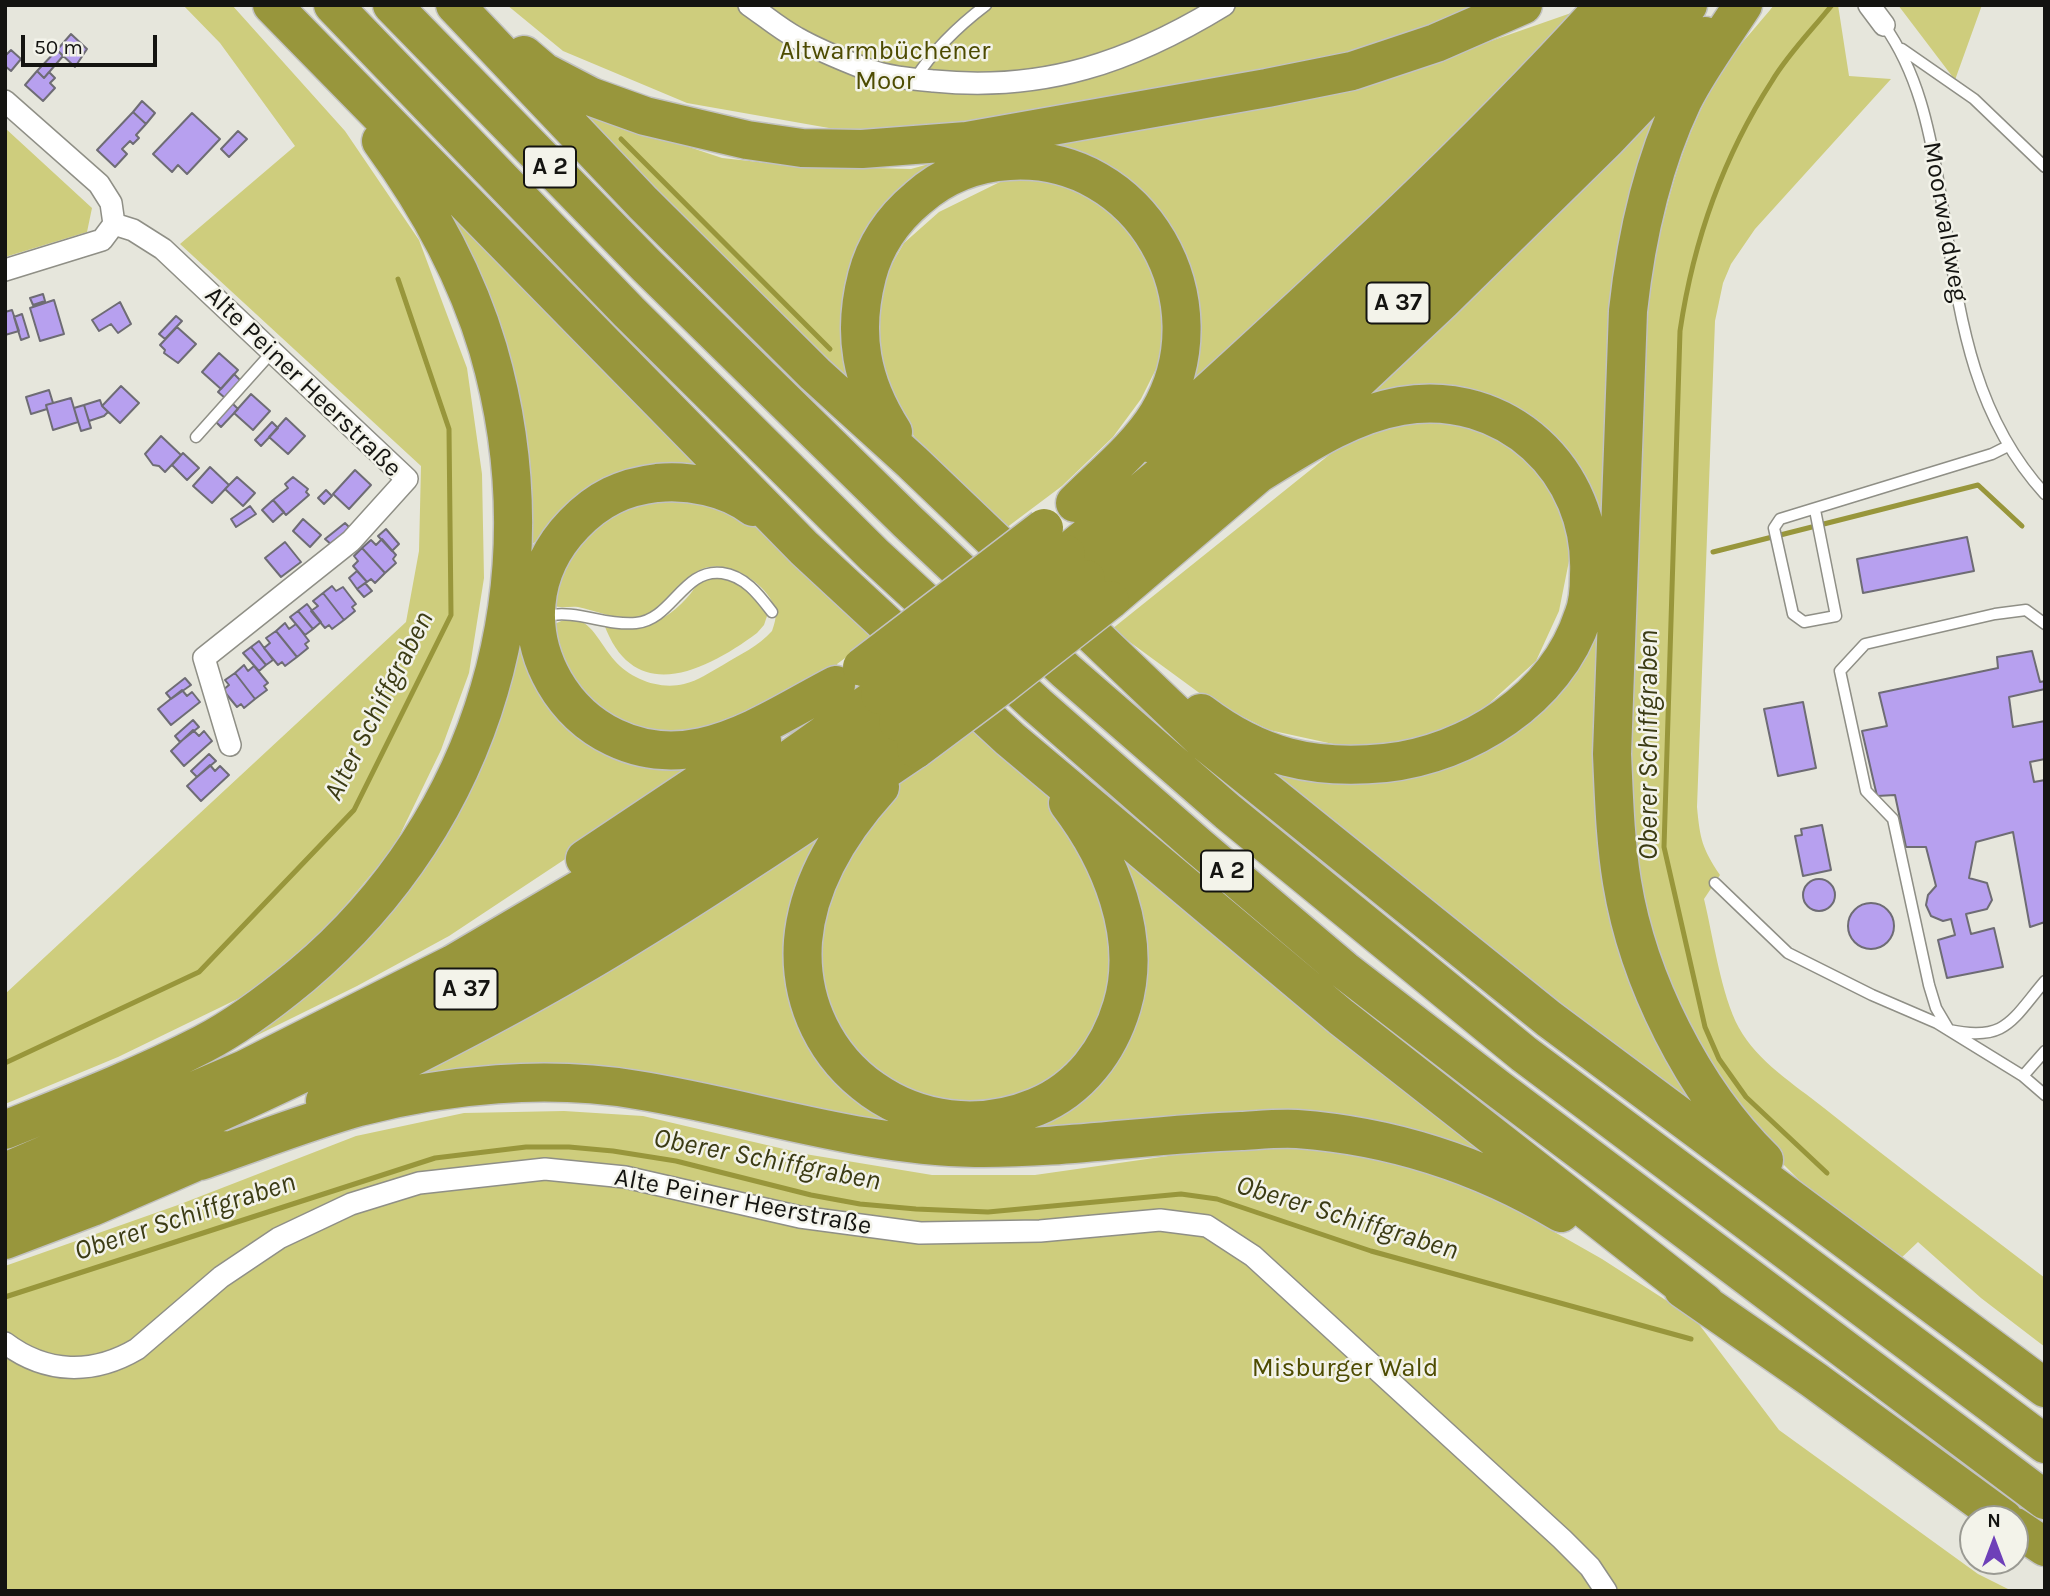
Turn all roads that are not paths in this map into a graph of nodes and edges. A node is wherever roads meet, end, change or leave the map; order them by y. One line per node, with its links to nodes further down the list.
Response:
1 (272, 5): 18 (highway)
2 (333, 5): 59 (highway, A 2)
3 (392, 5): 23 (highway, A 2)
4 (455, 5): 28 (highway)
5 (470, 5): 9 (highway)
6 (749, 5): 19 (street)
7 (986, 5): 19 (lane)
8 (1224, 5): 19 (street)
9 (1523, 5)
10 (1605, 5): 31 (highway)
11 (1648, 5): 35 (highway, A 37)
12 (1688, 5): 35 (highway, A 37)
13 (1735, 5): 29 (highway)
14 (1743, 5): 54 (highway)
15 (1869, 5): 16 (street, Moorwaldweg)
16 (1884, 25): 17 (lane, Moorwaldweg)
17 (1900, 47): 21 (lane); 27 (lane, Moorwaldweg)
18 (316, 51): 34 (highway); 49 (highway)
19 (915, 79)
20 (5, 101): 22 (street)
21 (2045, 167)
22 (114, 224): 24 (street); 25 (street, Alte Peiner Heerstraße)
23 (647, 266): 33 (highway); 58 (highway, A 2)
24 (5, 270)
25 (273, 351): 26 (lane); 42 (street, Alte Peiner Heerstraße)
26 (196, 437)
27 (2008, 446): 30 (lane, Moorwaldweg); 32 (lane)
28 (912, 462): 31 (highway); 33 (highway)
29 (1258, 474): 35 (highway); 39 (highway)
30 (2045, 494)
31 (1075, 502): 35 (highway)
32 (1815, 510): 32 (lane)
33 (1000, 546): 39 (highway)
34 (804, 548): 37 (highway); 41 (highway)
35 (1077, 565): 40 (highway, bridge); 40 (highway, A 37, bridge)
36 (772, 612): 37 (lane)
37 (535, 618): 40 (highway)
38 (2045, 624): 45 (lane)
39 (1097, 638): 54 (highway)
40 (879, 704): 41 (highway); 50 (highway); 51 (highway, A 37); 52 (highway, A 37)
41 (1010, 740): 55 (highway)
42 (230, 745)
43 (1715, 883): 45 (lane)
44 (2045, 981): 45 (lane)
45 (1950, 1030): 47 (lane)
46 (2045, 1051): 47 (lane)
47 (2023, 1076): 48 (lane)
48 (2045, 1095)
49 (5, 1130)
50 (200, 1161): 53 (highway); 55 (highway)
51 (5, 1172)
52 (5, 1205)
53 (5, 1240)
54 (1862, 1254): 57 (highway)
55 (1705, 1303): 60 (highway)
56 (5, 1343): 63 (street, Alte Peiner Heerstraße)
57 (2045, 1388)
58 (2045, 1444)
59 (2045, 1500)
60 (1985, 1505)
61 (2029, 1536): 62 (highway)
62 (2045, 1547)
63 (1606, 1591)

